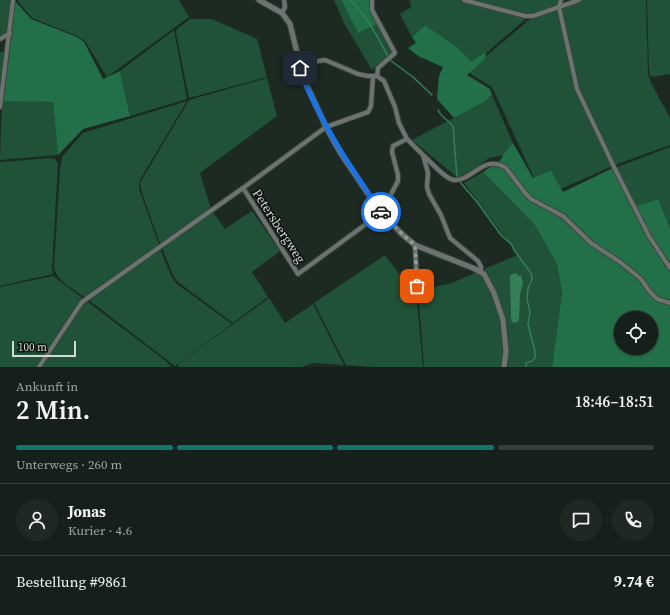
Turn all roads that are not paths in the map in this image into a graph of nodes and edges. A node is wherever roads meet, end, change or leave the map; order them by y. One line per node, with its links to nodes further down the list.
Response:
1 (13, 0): 10 (street)
2 (259, 0): 9 (street)
3 (284, 0): 9 (street)
4 (372, 0): 13 (street)
5 (464, 0): 8 (street)
6 (560, 0): 8 (street)
7 (578, 0): 8 (street)
8 (559, 7): 21 (street)
9 (282, 13): 12 (street)
10 (10, 32): 11 (street); 14 (street)
11 (0, 39)
12 (300, 66): 13 (street); 15 (street)
13 (375, 76): 15 (street, Petersbergweg); 16 (street)
14 (0, 107)
15 (326, 127): 18 (street, Petersbergweg); 19 (street)
16 (407, 139): 17 (street); 19 (street)
17 (423, 155): 22 (street); 24 (street)
18 (243, 188): 19 (street, Petersbergweg); 25 (street)
19 (382, 213): 20 (street)
20 (415, 245): 22 (street); 23 (street)
21 (670, 268)
22 (481, 272): 26 (street)
23 (417, 286)
24 (670, 303)
25 (39, 367)
26 (504, 367)

